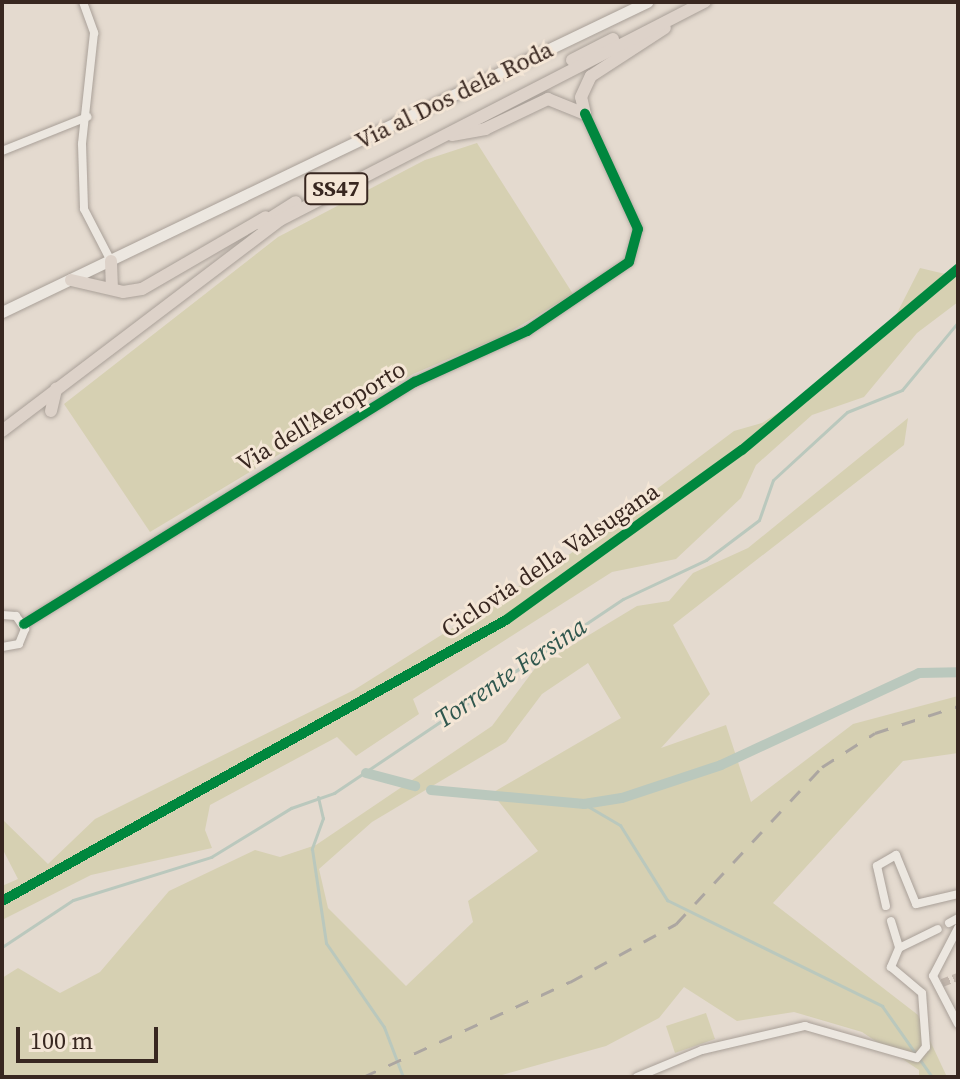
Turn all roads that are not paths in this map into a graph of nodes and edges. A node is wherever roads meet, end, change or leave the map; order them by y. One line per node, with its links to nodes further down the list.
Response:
1 (83, 2): 7 (street)
2 (647, 2): 11 (main road, Via al Dos dela Roda)
3 (687, 2): 10 (highway, SS47)
4 (705, 2): 5 (highway, SS47)
5 (679, 15): 6 (highway); 8 (highway, SS47)
6 (585, 114): 8 (highway); 20 (street, Via dell'Aeroporto)
7 (87, 117): 9 (street); 11 (street)
8 (437, 137): 15 (highway, SS47)
9 (2, 151)
10 (276, 212): 13 (highway); 17 (highway, SS47)
11 (111, 261): 12 (main road, Via al Dos dela Roda); 13 (highway)
12 (71, 280): 13 (highway); 14 (main road, Via al Dos dela Roda)
13 (112, 286)
14 (2, 312)
15 (56, 389): 16 (highway); 18 (highway, SS47)
16 (51, 411)
17 (2, 421)
18 (2, 431)
19 (2, 615): 20 (street)
20 (24, 624): 21 (street, Via dell'Aeroporto)
21 (2, 647)
22 (958, 894): 23 (street)
23 (886, 906)
24 (958, 918): 26 (street)
25 (891, 921): 28 (street)
26 (953, 926): 29 (street)
27 (938, 929): 28 (street)
28 (899, 948): 30 (street)
29 (940, 985): 30 (street); 31 (street)
30 (922, 993): 32 (street)
31 (958, 1024)
32 (637, 1077)

